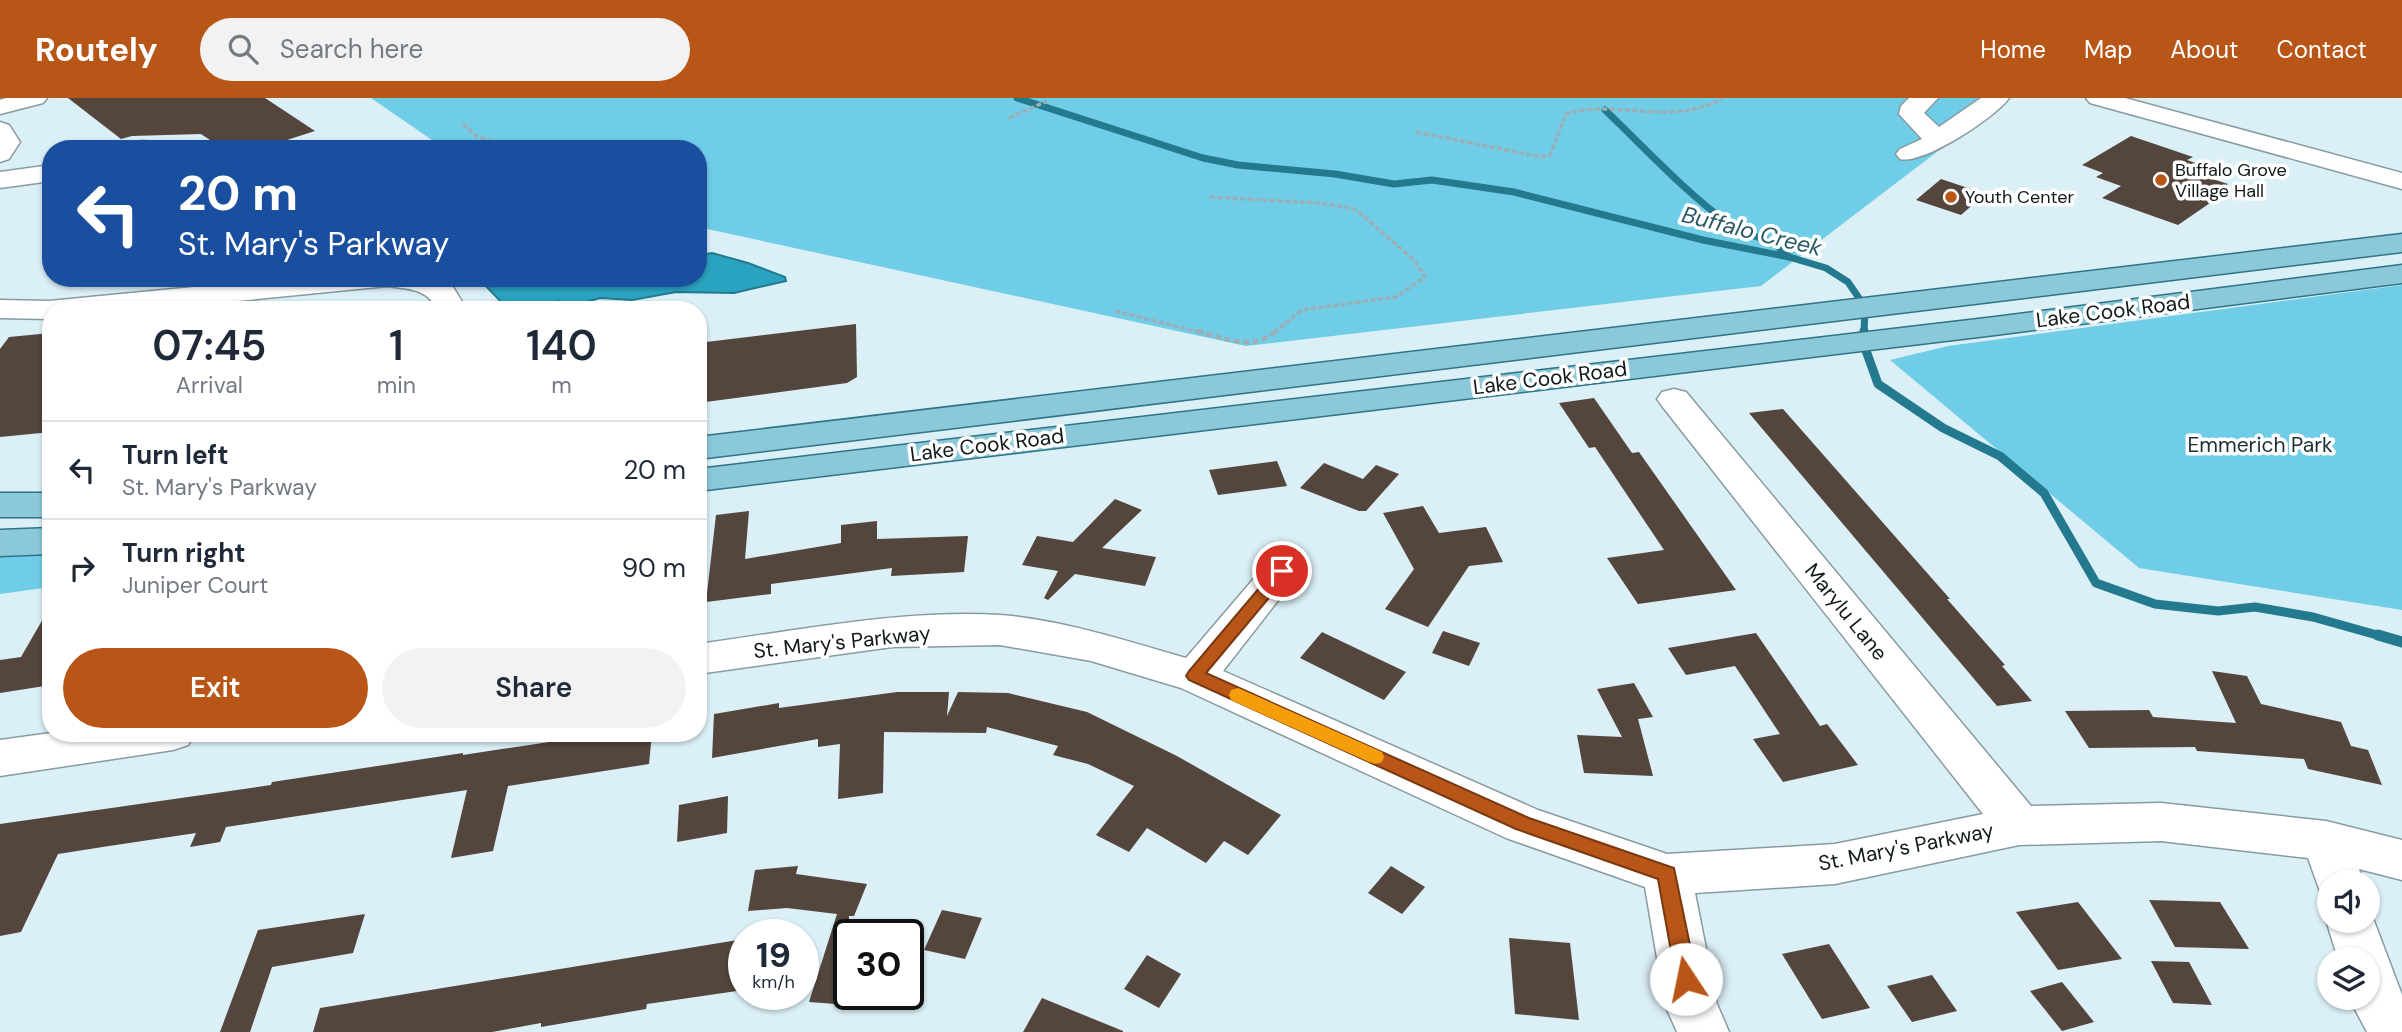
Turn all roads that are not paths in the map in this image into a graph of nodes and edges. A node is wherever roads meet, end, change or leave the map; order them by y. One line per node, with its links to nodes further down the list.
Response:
1 (35, 98): 5 (street)
2 (1927, 98): 7 (street)
3 (1997, 98): 7 (street)
4 (2098, 98): 14 (street)
5 (0, 107)
6 (0, 130): 8 (street)
7 (1937, 140): 9 (street)
8 (0, 154)
9 (1909, 154)
10 (0, 164): 11 (street)
11 (42, 166)
12 (42, 174): 13 (street)
13 (0, 180)
14 (2402, 181)
15 (2402, 243): 24 (main road, Lake Cook Road)
16 (2402, 274): 25 (main road, Lake Cook Road)
17 (282, 287): 19 (street)
18 (434, 287): 20 (street)
19 (223, 301)
20 (449, 301)
21 (0, 309): 22 (street)
22 (42, 310)
23 (1674, 399): 35 (street, Marylu Lane)
24 (707, 447)
25 (707, 479)
26 (0, 505): 27 (main road)
27 (42, 505)
28 (42, 541): 29 (main road)
29 (0, 543)
30 (1282, 571): 32 (street)
31 (707, 658): 32 (street, St. Mary's Parkway)
32 (1195, 676): 38 (street, St. Mary's Parkway)
33 (111, 742): 34 (street)
34 (0, 758)
35 (2019, 826): 37 (street, St. Mary's Parkway); 38 (street, St. Mary's Parkway)
36 (2402, 860): 37 (street, St. Mary's Parkway)
37 (2332, 861)
38 (1667, 874): 40 (street)
39 (2380, 1006): 41 (street)
40 (1703, 1032)
41 (2396, 1032)

